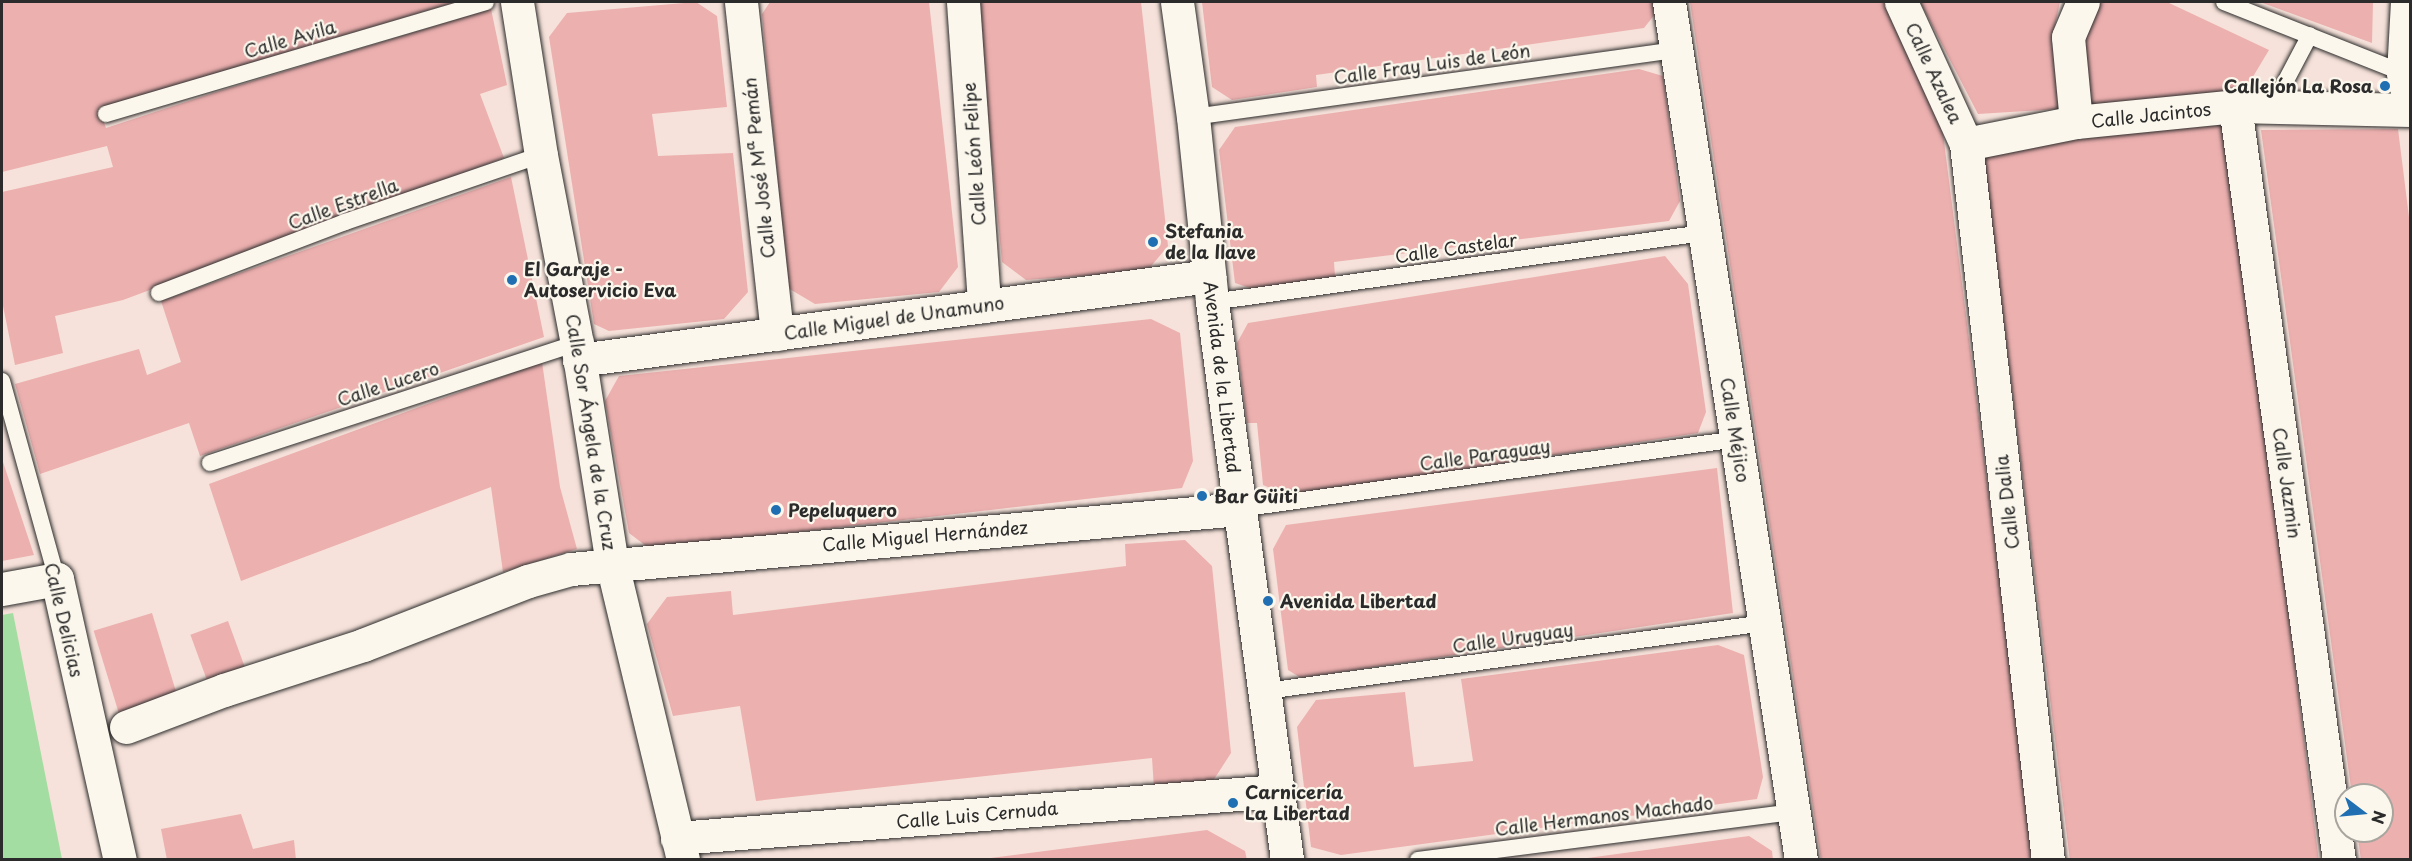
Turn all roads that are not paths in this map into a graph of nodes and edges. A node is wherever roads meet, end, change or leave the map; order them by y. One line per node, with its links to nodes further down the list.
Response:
1 (486, 2): 17 (lane, Calle Avila)
2 (517, 2): 21 (street, Calle Sor Ángela de la Cruz)
3 (741, 2): 26 (street, Calle José Mª Pemán)
4 (963, 2): 25 (street, Calle León Felipe)
5 (1177, 2): 18 (street, Avenida de la Libertad)
6 (1669, 2): 12 (street, Calle Méjico)
7 (1901, 2): 20 (street, Calle Azalea)
8 (2083, 2): 19 (street)
9 (2224, 2): 11 (lane)
10 (2407, 2): 13 (street)
11 (2310, 35): 13 (lane); 15 (lane)
12 (1677, 50): 18 (lane, Calle Fray Luis de León); 22 (street, Calle Méjico)
13 (2403, 73): 16 (street)
14 (2235, 106): 15 (street, Calle Jacintos); 19 (street, Calle Jacintos); 46 (street, Calle Jazmin)
15 (2272, 107): 16 (street, Calle Jacintos)
16 (2410, 108)
17 (106, 114)
18 (1193, 117): 23 (street, Avenida de la Libertad)
19 (2076, 122): 20 (street, Calle Jacintos)
20 (1966, 144): 45 (street, Calle Dalia)
21 (541, 155): 24 (lane, Calle Estrella); 27 (street, Calle Sor Ángela de la Cruz)
22 (1705, 233): 23 (lane, Calle Castelar); 29 (street, Calle Méjico)
23 (1210, 289): 25 (street, Calle Miguel de Unamuno); 31 (street, Avenida de la Libertad)
24 (159, 293)
25 (984, 306): 26 (street, Calle Miguel de Unamuno)
26 (777, 334): 27 (street, Calle Miguel de Unamuno)
27 (578, 351): 30 (lane, Calle Lucero); 32 (street, Calle Sor Ángela de la Cruz)
28 (2, 381): 33 (lane, Calle Delicias)
29 (1737, 439): 31 (lane, Calle Paraguay); 35 (street, Calle Méjico)
30 (210, 463)
31 (1239, 509): 32 (street, Calle Miguel Hernández); 36 (street, Avenida de la Libertad)
32 (612, 564): 37 (street, Calle Miguel Hernández); 40 (street, Calle Sor Ángela de la Cruz)
33 (57, 579): 34 (street); 41 (street, Calle Delicias)
34 (2, 589)
35 (1765, 623): 36 (lane, Calle Uruguay); 39 (street, Calle Méjico)
36 (1266, 691): 38 (street, Avenida de la Libertad)
37 (126, 727)
38 (1277, 791): 40 (street, Calle Luis Cernuda); 42 (street, Avenida de la Libertad)
39 (1794, 812): 43 (lane, Calle Hermanos Machado); 44 (street, Calle Méjico)
40 (680, 849)
41 (120, 860)
42 (1287, 860)
43 (1419, 860)
44 (1801, 860)
45 (2048, 860)
46 (2339, 860)

